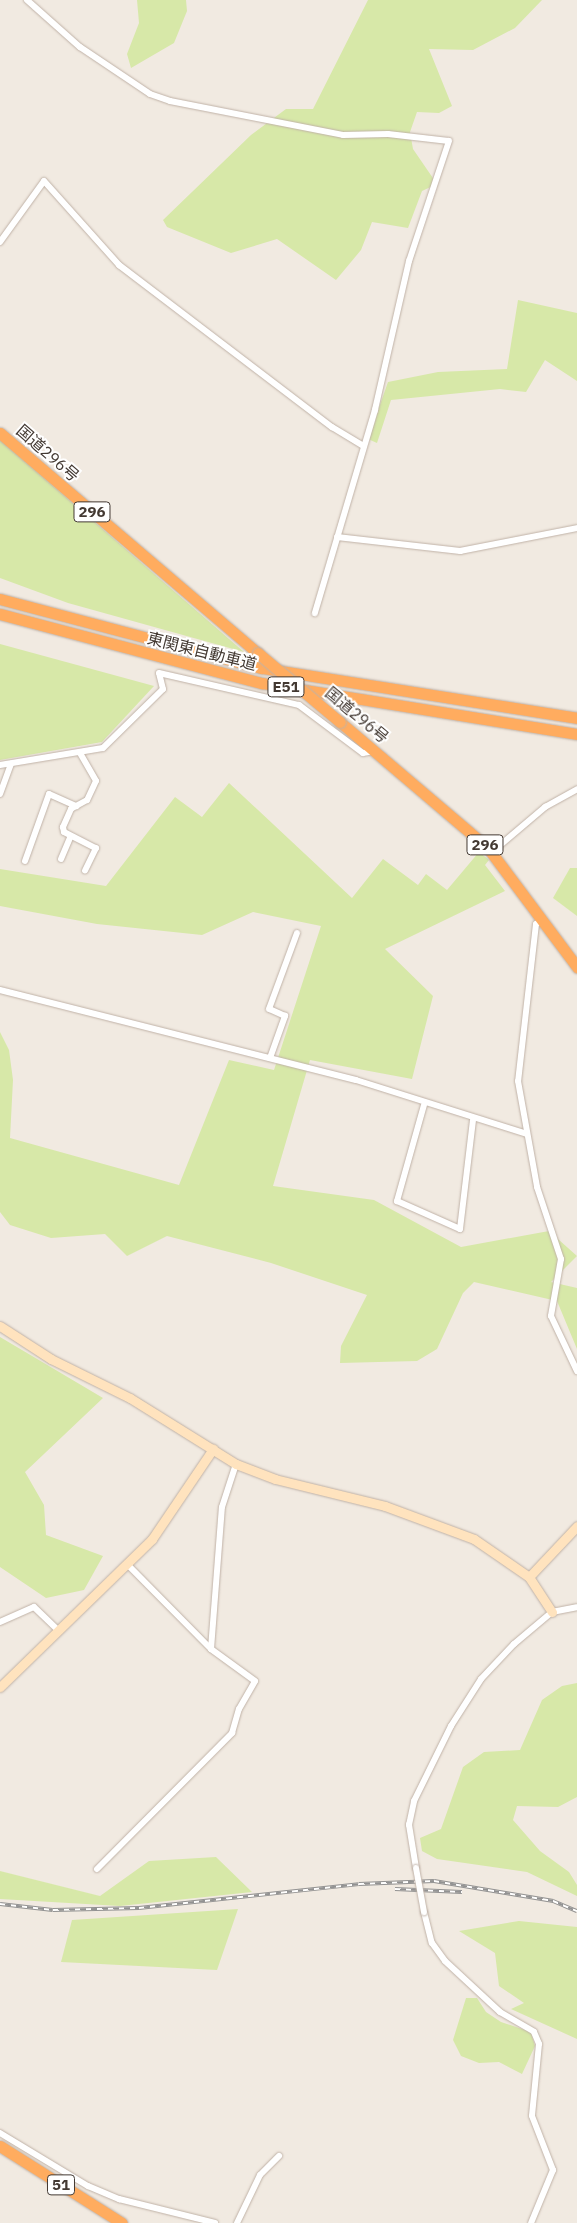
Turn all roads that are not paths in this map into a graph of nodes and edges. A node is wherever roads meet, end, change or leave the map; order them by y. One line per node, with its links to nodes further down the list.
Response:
1 (27, 0): 4 (street)
2 (0, 242): 4 (street)
3 (0, 433): 12 (highway, 国道296号 / 296, bridge)
4 (364, 446): 6 (street)
5 (577, 528): 6 (street)
6 (337, 537): 9 (street)
7 (0, 600): 10 (highway, 東関東自動車道 / E51)
8 (0, 614): 11 (highway, 東関東自動車道 / E51)
9 (315, 614)
10 (577, 718)
11 (577, 734)
12 (374, 751): 13 (street); 20 (highway, 国道296号 / 296)
13 (80, 753): 14 (street); 18 (street)
14 (10, 764): 15 (street); 17 (street)
15 (0, 765)
16 (577, 789): 20 (street)
17 (0, 794)
18 (76, 806): 19 (street); 22 (street)
19 (72, 836): 21 (street); 23 (street)
20 (492, 852): 24 (highway, 国道296号 / 296)
21 (61, 859)
22 (25, 861)
23 (85, 871)
24 (542, 920): 26 (highway, 国道296号 / 296); 31 (street)
25 (297, 933): 28 (street)
26 (577, 967)
27 (0, 990): 28 (street)
28 (270, 1058): 29 (street)
29 (424, 1105): 30 (street); 30 (street)
30 (473, 1120): 31 (street)
31 (527, 1134): 33 (street)
32 (0, 1326): 34 (street)
33 (577, 1371)
34 (213, 1450): 35 (street); 37 (street)
35 (236, 1464): 38 (street); 43 (street)
36 (577, 1526): 38 (street)
37 (127, 1564): 42 (street); 43 (street)
38 (530, 1576): 40 (street)
39 (577, 1607): 40 (street)
40 (552, 1612): 52 (street, bridge)
41 (0, 1622): 42 (street)
42 (58, 1630): 44 (street)
43 (211, 1649): 45 (street)
44 (0, 1687)
45 (97, 1869)
46 (0, 2133): 50 (street)
47 (0, 2146): 49 (highway, 51)
48 (279, 2156): 51 (street)
49 (122, 2223)
50 (215, 2223)
51 (237, 2223)
52 (531, 2223)

